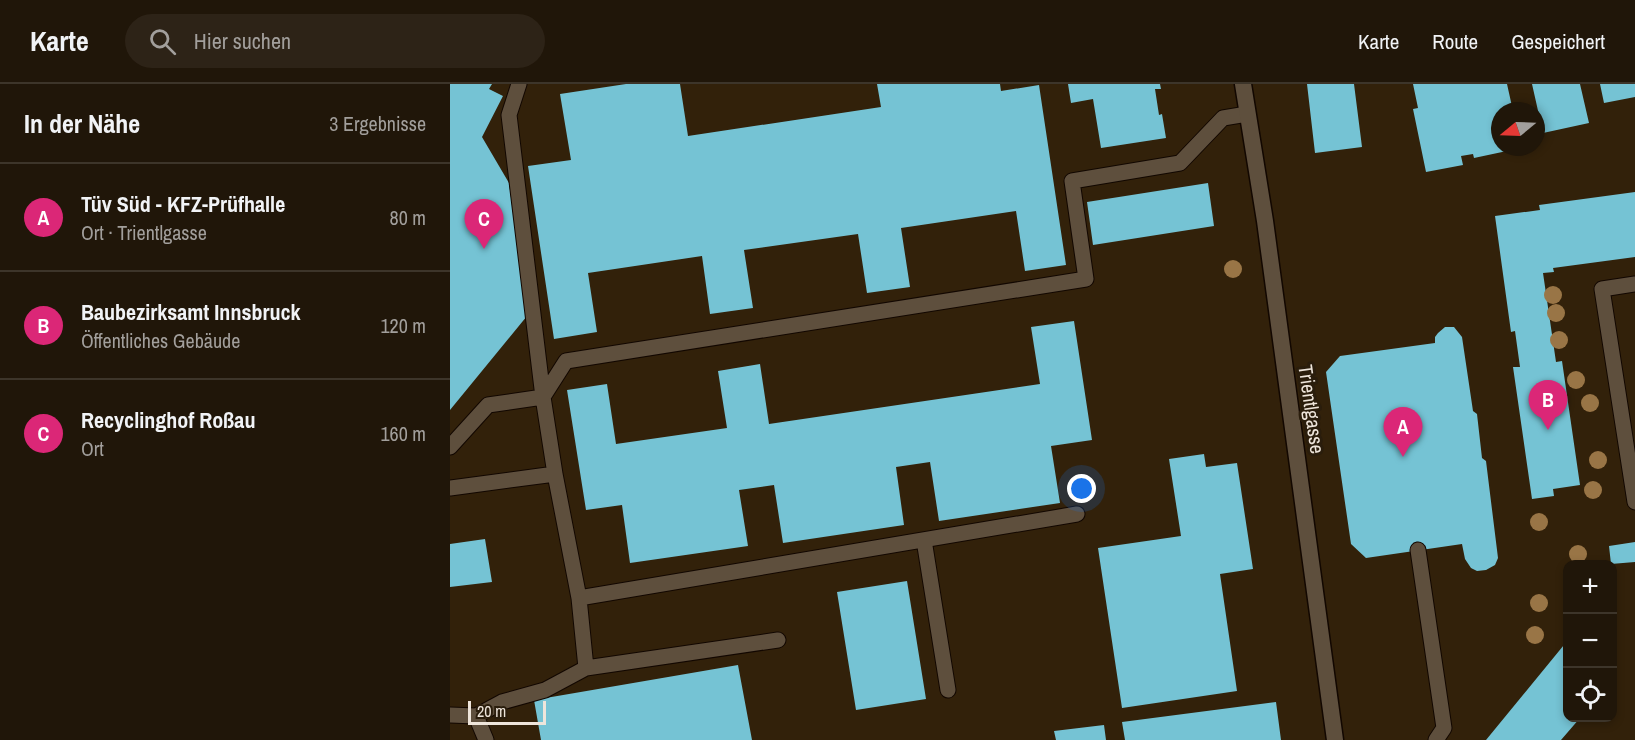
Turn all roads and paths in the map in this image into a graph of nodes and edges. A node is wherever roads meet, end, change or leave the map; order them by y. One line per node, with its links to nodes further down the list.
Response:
1 (519, 84): 5 (lane)
2 (1243, 84): 3 (street, Trientlgasse)
3 (1247, 114): 5 (lane); 20 (street, Trientlgasse)
4 (1635, 284): 9 (lane)
5 (543, 397): 6 (lane); 7 (lane)
6 (450, 447)
7 (555, 474): 8 (lane); 13 (lane)
8 (450, 488)
9 (1635, 502)
10 (1077, 514): 11 (lane)
11 (924, 540): 13 (lane); 16 (lane)
12 (1418, 550): 21 (lane)
13 (579, 598): 15 (lane)
14 (778, 640): 15 (lane)
15 (586, 668): 18 (lane)
16 (948, 690)
17 (450, 716): 18 (lane)
18 (476, 716): 19 (lane)
19 (486, 740)
20 (1335, 740)
21 (1436, 740)

